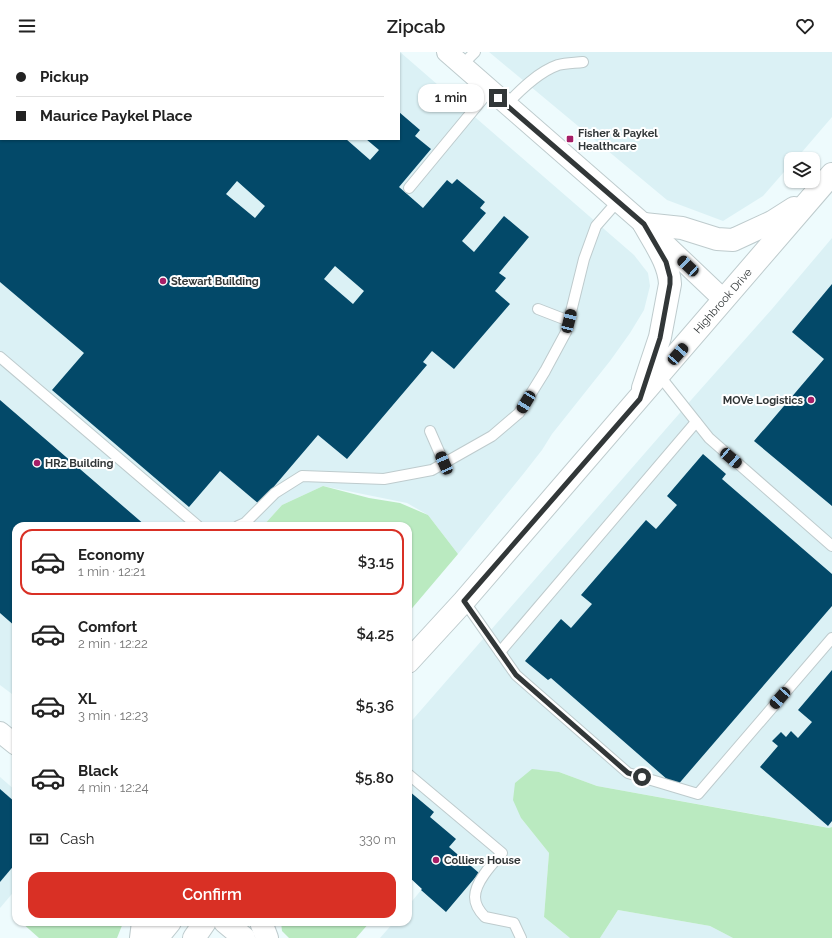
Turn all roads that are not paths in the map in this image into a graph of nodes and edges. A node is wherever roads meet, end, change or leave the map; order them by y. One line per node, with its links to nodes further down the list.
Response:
1 (447, 52): 2 (street)
2 (468, 59): 4 (street)
3 (583, 62): 5 (lane)
4 (490, 90): 5 (street); 7 (lane)
5 (506, 105): 9 (street)
6 (832, 174): 8 (main road, Highbrook Drive)
7 (408, 188)
8 (812, 197): 10 (main road); 11 (main road, Highbrook Drive)
9 (617, 202): 10 (street); 13 (lane)
10 (644, 224): 11 (street); 16 (main road)
11 (724, 300): 15 (main road, Highbrook Drive)
12 (538, 309): 13 (lane)
13 (569, 321): 19 (lane)
14 (0, 357): 20 (lane)
15 (659, 375): 16 (main road, Highbrook Drive); 17 (lane)
16 (640, 399): 23 (main road, Highbrook Drive)
17 (696, 422): 22 (lane); 25 (lane)
18 (430, 431): 19 (lane)
19 (444, 463): 21 (lane)
20 (193, 522)
21 (246, 522)
22 (832, 546)
23 (464, 601): 25 (lane); 26 (main road, Highbrook Drive)
24 (832, 638): 25 (lane)
25 (500, 652)
26 (412, 658)
27 (0, 732): 28 (street)
28 (12, 742)
29 (412, 777): 40 (lane)
30 (142, 926): 35 (main road)
31 (167, 926): 36 (main road)
32 (202, 926): 37 (main road)
33 (230, 926): 38 (main road)
34 (262, 926): 39 (main road)
35 (141, 938)
36 (157, 938)
37 (194, 938)
38 (244, 938)
39 (267, 938)
40 (521, 938)

